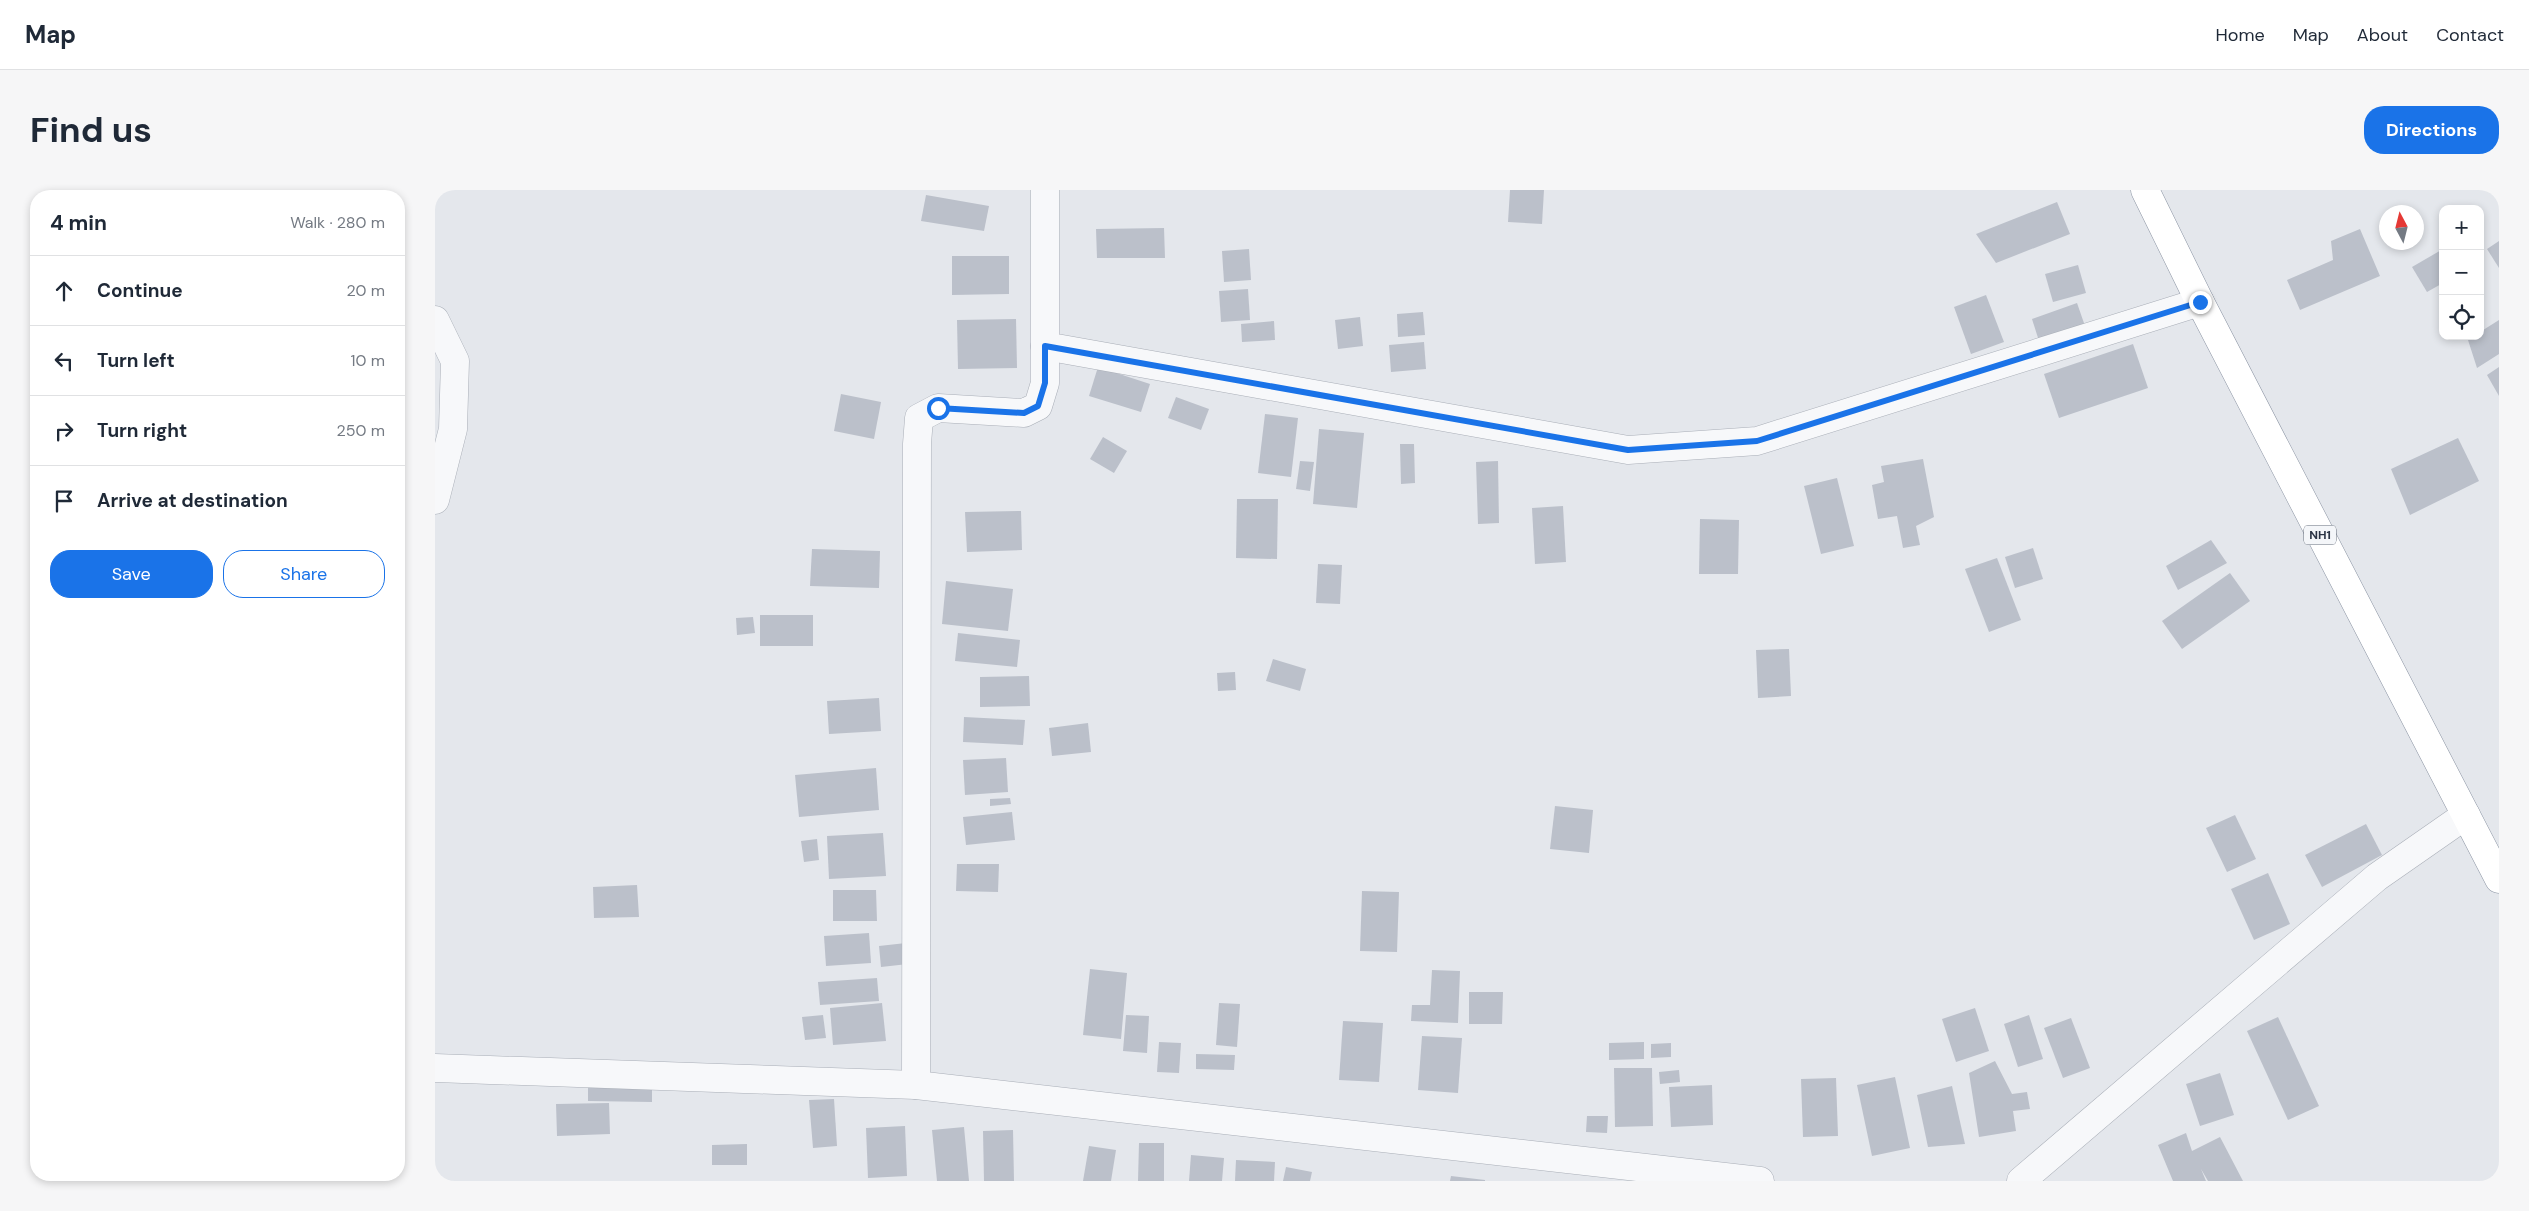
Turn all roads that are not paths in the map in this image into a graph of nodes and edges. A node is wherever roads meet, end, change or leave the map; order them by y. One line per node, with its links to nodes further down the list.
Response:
1 (1045, 190): 5 (street)
2 (2145, 190): 3 (highway, NH1)
3 (2200, 302): 5 (street); 7 (highway, NH1)
4 (435, 320): 6 (street)
5 (1045, 346): 10 (street)
6 (435, 500)
7 (2466, 815): 8 (highway, NH1); 12 (street)
8 (2499, 879)
9 (435, 1068): 10 (street)
10 (916, 1085): 11 (street)
11 (1760, 1181)
12 (2021, 1181)

